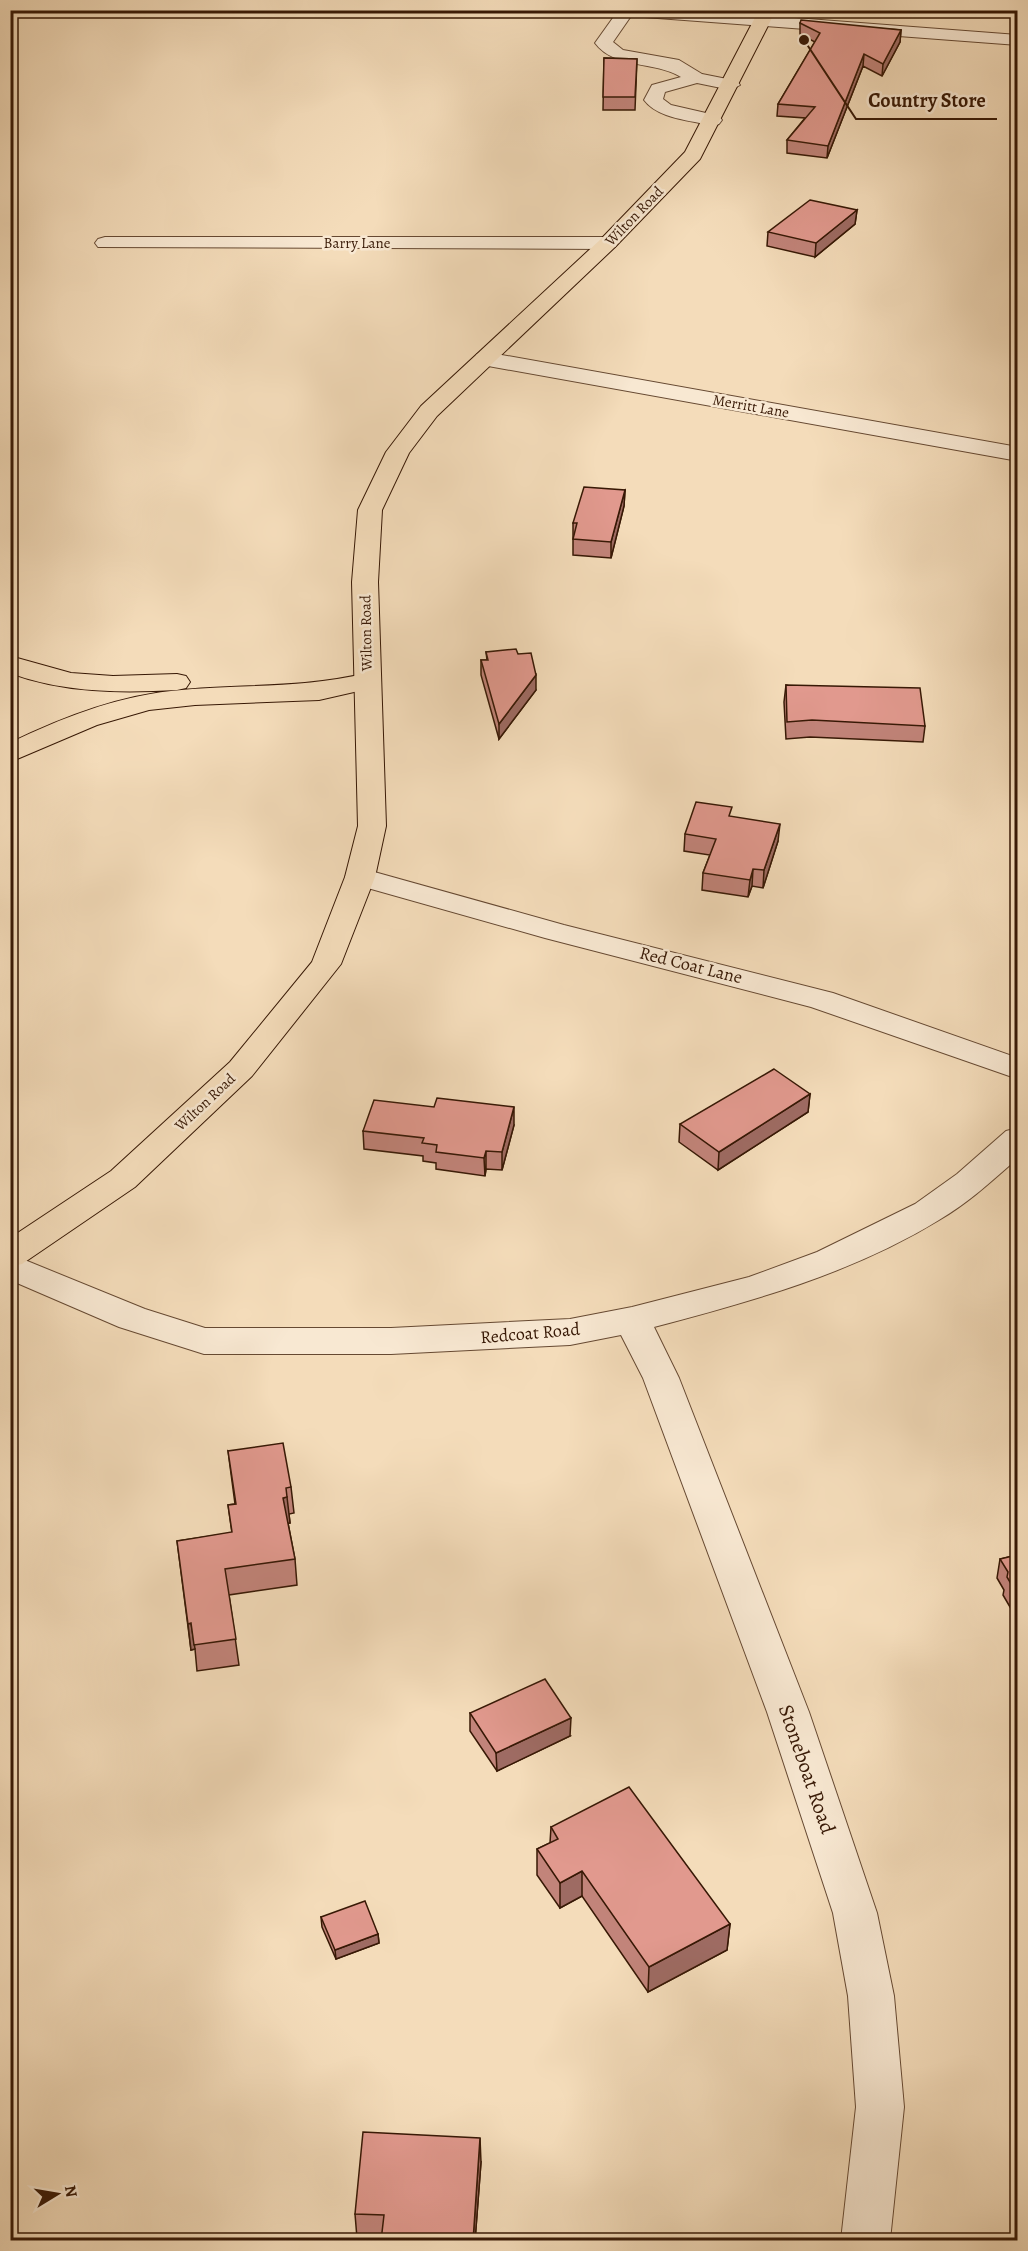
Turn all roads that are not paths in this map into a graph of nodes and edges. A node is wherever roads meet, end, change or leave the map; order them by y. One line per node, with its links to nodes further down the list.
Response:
1 (617, 10): 2 (street)
2 (626, 11): 3 (street); 5 (street)
3 (765, 16): 4 (street); 6 (main road, Wilton Road)
4 (1017, 40)
5 (696, 78): 6 (street); 7 (street)
6 (731, 85): 7 (main road, Wilton Road)
7 (713, 120): 9 (main road, Wilton Road)
8 (105, 243): 9 (street, Barry Lane)
9 (608, 243): 10 (main road, Wilton Road)
10 (485, 359): 11 (street, Merritt Lane); 13 (main road, Wilton Road)
11 (1017, 454)
12 (10, 664): 13 (main road)
13 (367, 681): 14 (main road); 15 (main road, Wilton Road)
14 (10, 754)
15 (360, 877): 16 (street, Red Coat Lane); 18 (main road, Wilton Road)
16 (1017, 1069)
17 (1017, 1139): 20 (street, Redcoat Road)
18 (10, 1255)
19 (10, 1266): 20 (street, Redcoat Road)
20 (632, 1320): 21 (street, Stoneboat Road)
21 (865, 2241)

